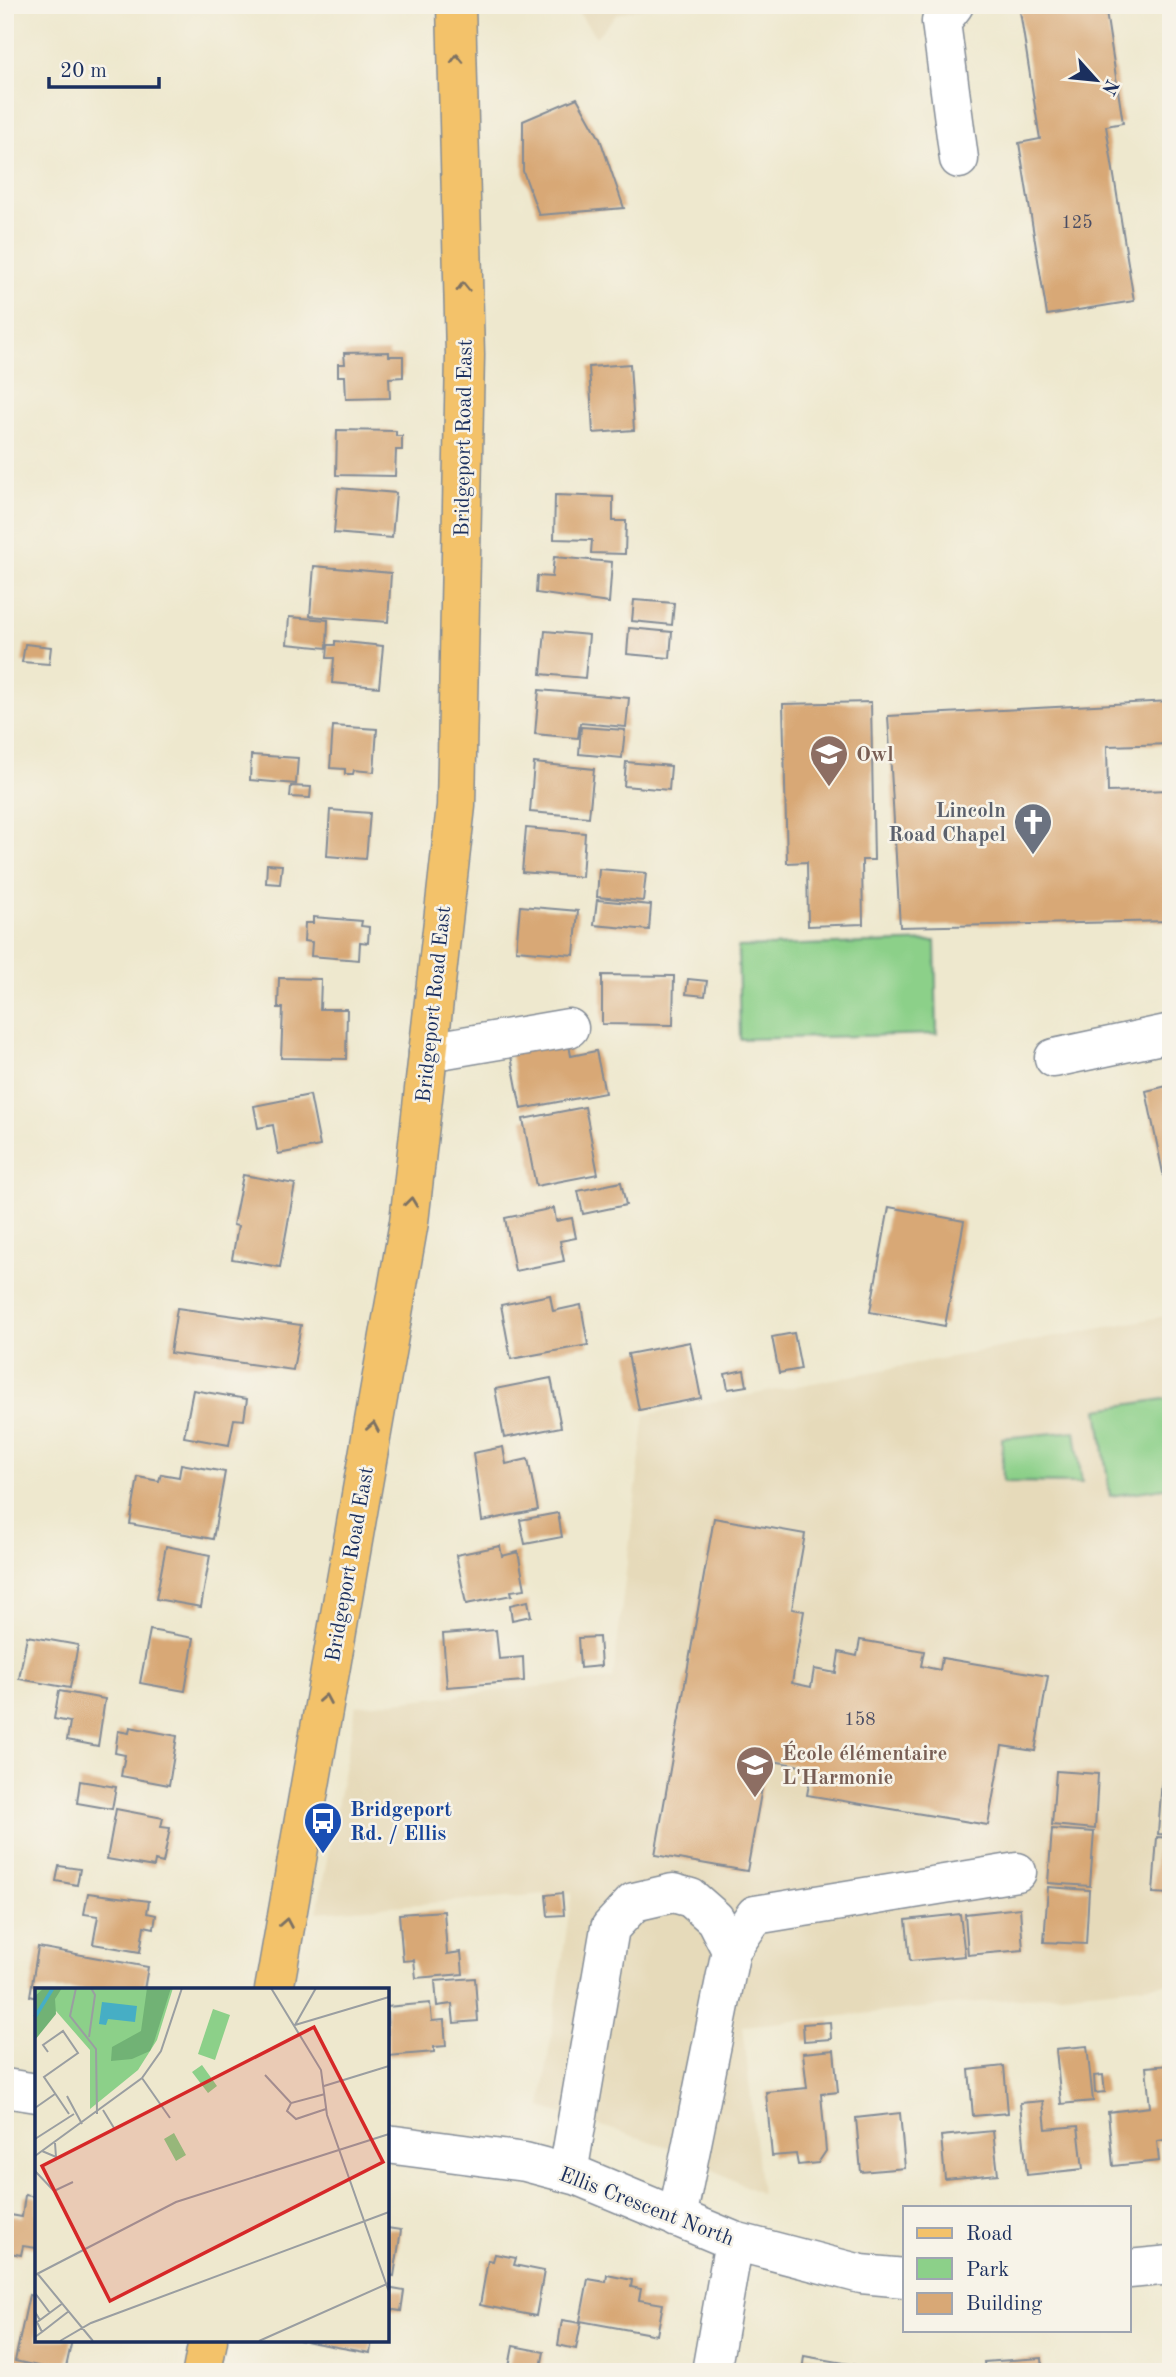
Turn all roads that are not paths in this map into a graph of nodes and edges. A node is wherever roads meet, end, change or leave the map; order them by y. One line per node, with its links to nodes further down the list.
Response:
1 (456, 5): 6 (main road, Bridgeport Road East, one-way to 1)
2 (954, 5): 3 (street)
3 (959, 159)
4 (569, 1028): 6 (street)
5 (1171, 1033): 7 (street)
6 (428, 1052): 10 (main road, Bridgeport Road East, one-way to 6)
7 (1054, 1058)
8 (1017, 1872): 9 (street)
9 (731, 1950): 14 (street); 15 (street)
10 (274, 1988)
11 (5, 2088): 12 (street)
12 (35, 2093)
13 (388, 2144): 14 (street, Ellis Crescent North)
14 (568, 2174): 15 (street, Ellis Crescent North)
15 (677, 2218): 16 (street, Ellis Crescent North)
16 (734, 2241): 19 (street, Ellis Crescent North); 22 (street)
17 (1171, 2265): 18 (street)
18 (1130, 2269)
19 (903, 2278)
20 (208, 2342): 21 (main road)
21 (202, 2372)
22 (711, 2372)

